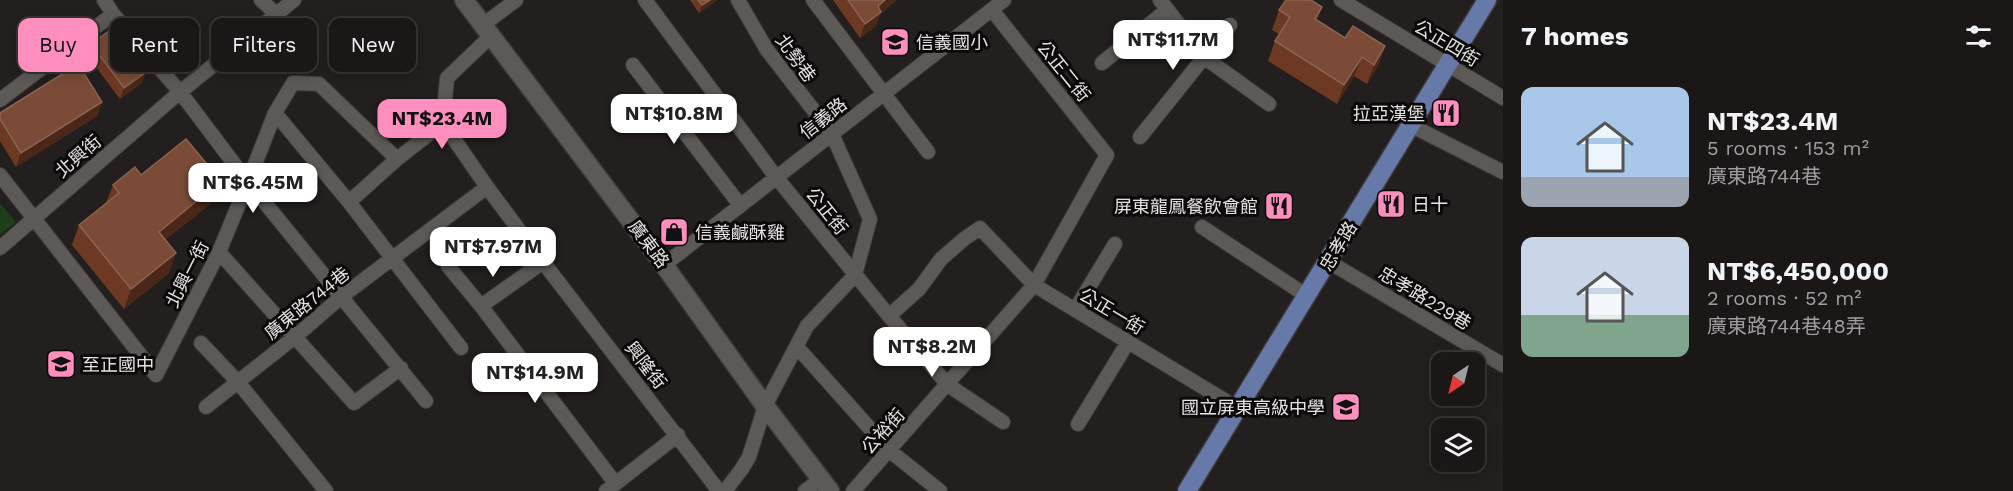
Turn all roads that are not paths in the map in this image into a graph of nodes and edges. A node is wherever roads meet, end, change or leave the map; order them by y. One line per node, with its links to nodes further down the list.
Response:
1 (104, 0): 14 (street)
2 (261, 0): 15 (street)
3 (294, 0): 15 (street, 北興街)
4 (464, 0): 17 (street, 廣東路)
5 (516, 0): 17 (street)
6 (645, 0): 37 (street, 公正街)
7 (738, 0): 30 (street, 北勢巷)
8 (813, 0): 23 (street)
9 (1004, 0): 13 (street, 信義路)
10 (1341, 0): 21 (street, 公正四街)
11 (1487, 0): 21 (main road, 忠孝路)
12 (1163, 5): 18 (street); 19 (street)
13 (992, 10): 23 (street, 信義路); 33 (street, 公正二街)
14 (113, 14): 22 (street); 25 (street)
15 (277, 15): 22 (street, 北興街)
16 (1230, 25): 18 (street)
17 (487, 31): 28 (street); 50 (street, 廣東路)
18 (1204, 57): 26 (street); 31 (street)
19 (1102, 63)
20 (633, 64): 41 (street)
21 (1446, 64): 24 (street, 公正四街); 29 (main road, 忠孝路)
22 (180, 92): 38 (street); 42 (street, 北興街)
23 (884, 93): 30 (street, 信義路); 32 (street)
24 (1503, 98)
25 (0, 100)
26 (1269, 104)
27 (275, 113): 34 (street, 北興一街); 38 (street, 北興一街); 40 (street)
28 (443, 123): 34 (street); 39 (street)
29 (1410, 125): 35 (street); 49 (main road, 忠孝路)
30 (832, 134): 37 (street, 信義路); 52 (street, 北勢巷)
31 (1140, 137)
32 (928, 152)
33 (1107, 155): 53 (street, 公裕街)
34 (397, 159): 40 (street)
35 (1503, 172)
36 (0, 175): 42 (street, 北興一街)
37 (776, 177): 41 (street, 信義路); 52 (street, 公正街)
38 (248, 182): 46 (street, 北興一街); 55 (street)
39 (487, 187): 47 (street, 廣東路744巷); 48 (street)
40 (349, 202): 47 (street)
41 (740, 206): 50 (street, 信義路)
42 (34, 219): 45 (street, 北興街); 46 (street, 北興一街)
43 (1202, 227): 54 (street)
44 (1115, 244): 57 (street)
45 (0, 248)
46 (219, 252): 59 (street)
47 (394, 259): 55 (street, 廣東路744巷); 63 (street)
48 (543, 262): 56 (street); 74 (street, 興隆街)
49 (1329, 262): 54 (main road, 忠孝路); 64 (street, 忠孝路229巷)
50 (664, 264): 69 (street, 廣東路)
51 (448, 266): 56 (street)
52 (855, 275): 58 (street, 公正街); 62 (street)
53 (1034, 285): 57 (street, 公正一街); 58 (street, 公正一街); 67 (street, 公裕街)
54 (1308, 296): 71 (main road, 忠孝路)
55 (341, 297): 59 (street, 廣東路744巷); 65 (street)
56 (481, 306): 77 (street)
57 (1075, 310): 60 (street, 公正一街)
58 (889, 316): 67 (street, 公正街)
59 (296, 336): 65 (street); 66 (street, 廣東路744巷)
60 (1128, 342): 71 (street, 公正一街); 73 (street)
61 (201, 343): 66 (street)
62 (797, 347): 69 (street); 75 (street)
63 (461, 348)
64 (1503, 365)
65 (401, 368): 68 (street)
66 (238, 382): 70 (street, 廣東路744巷); 78 (street)
67 (948, 385): 72 (street, 公正街); 75 (street, 公裕街)
68 (426, 401)
69 (765, 406): 76 (street, 廣東路); 80 (street)
70 (206, 407)
71 (1239, 409): 84 (main road, 忠孝路)
72 (1003, 422)
73 (1078, 424)
74 (678, 435): 77 (street); 79 (street, 興隆街)
75 (890, 451): 82 (street, 公裕街); 83 (street)
76 (826, 485): 81 (street)
77 (610, 487)
78 (326, 491)
79 (719, 491)
80 (725, 491)
81 (805, 491)
82 (853, 491)
83 (940, 491)
84 (1187, 491)

